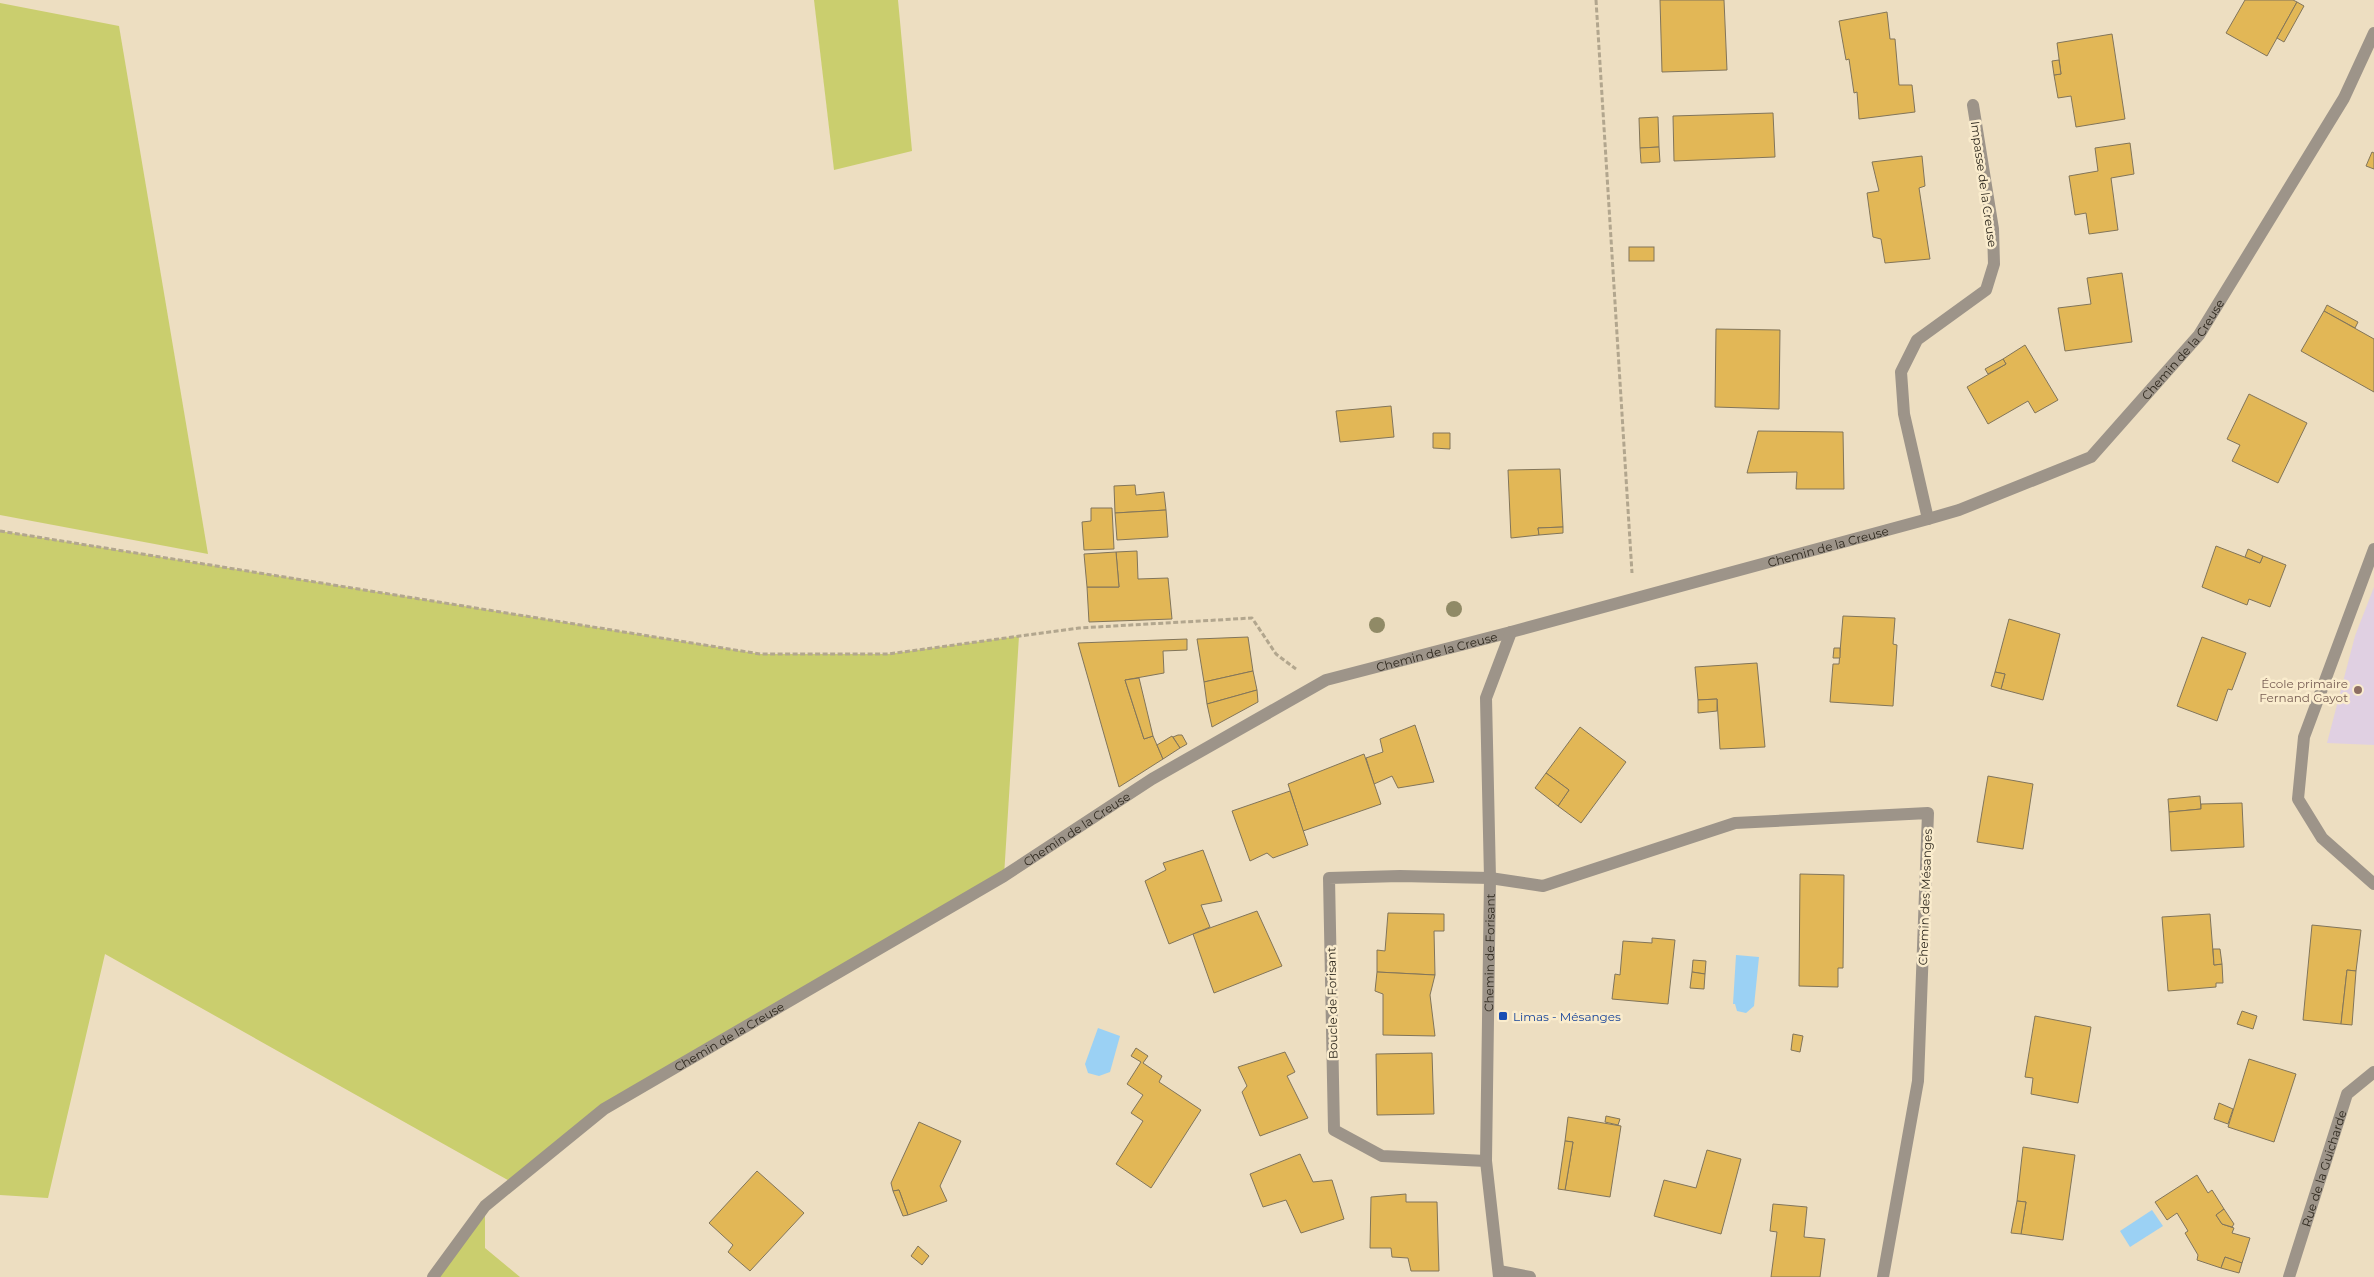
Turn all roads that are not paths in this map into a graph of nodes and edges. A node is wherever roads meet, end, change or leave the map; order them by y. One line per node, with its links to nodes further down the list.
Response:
1 (2374, 33): 3 (street, Chemin de la Creuse)
2 (1973, 105): 3 (street, Impasse de la Creuse)
3 (1928, 519): 5 (street, Chemin de la Creuse)
4 (2374, 549): 7 (street)
5 (1511, 632): 6 (street, Chemin de Forisant); 11 (street, Chemin de la Creuse)
6 (1490, 878): 9 (street, Chemin de Forisant); 9 (street, Boucle de Forisant); 13 (street, Chemin des Mésanges)
7 (2374, 884)
8 (2374, 1072): 14 (street, Rue de la Guicharde)
9 (1486, 1161): 10 (street, Chemin de Forisant)
10 (1499, 1274): 12 (street)
11 (434, 1277)
12 (1530, 1277)
13 (1883, 1277)
14 (2289, 1277)

